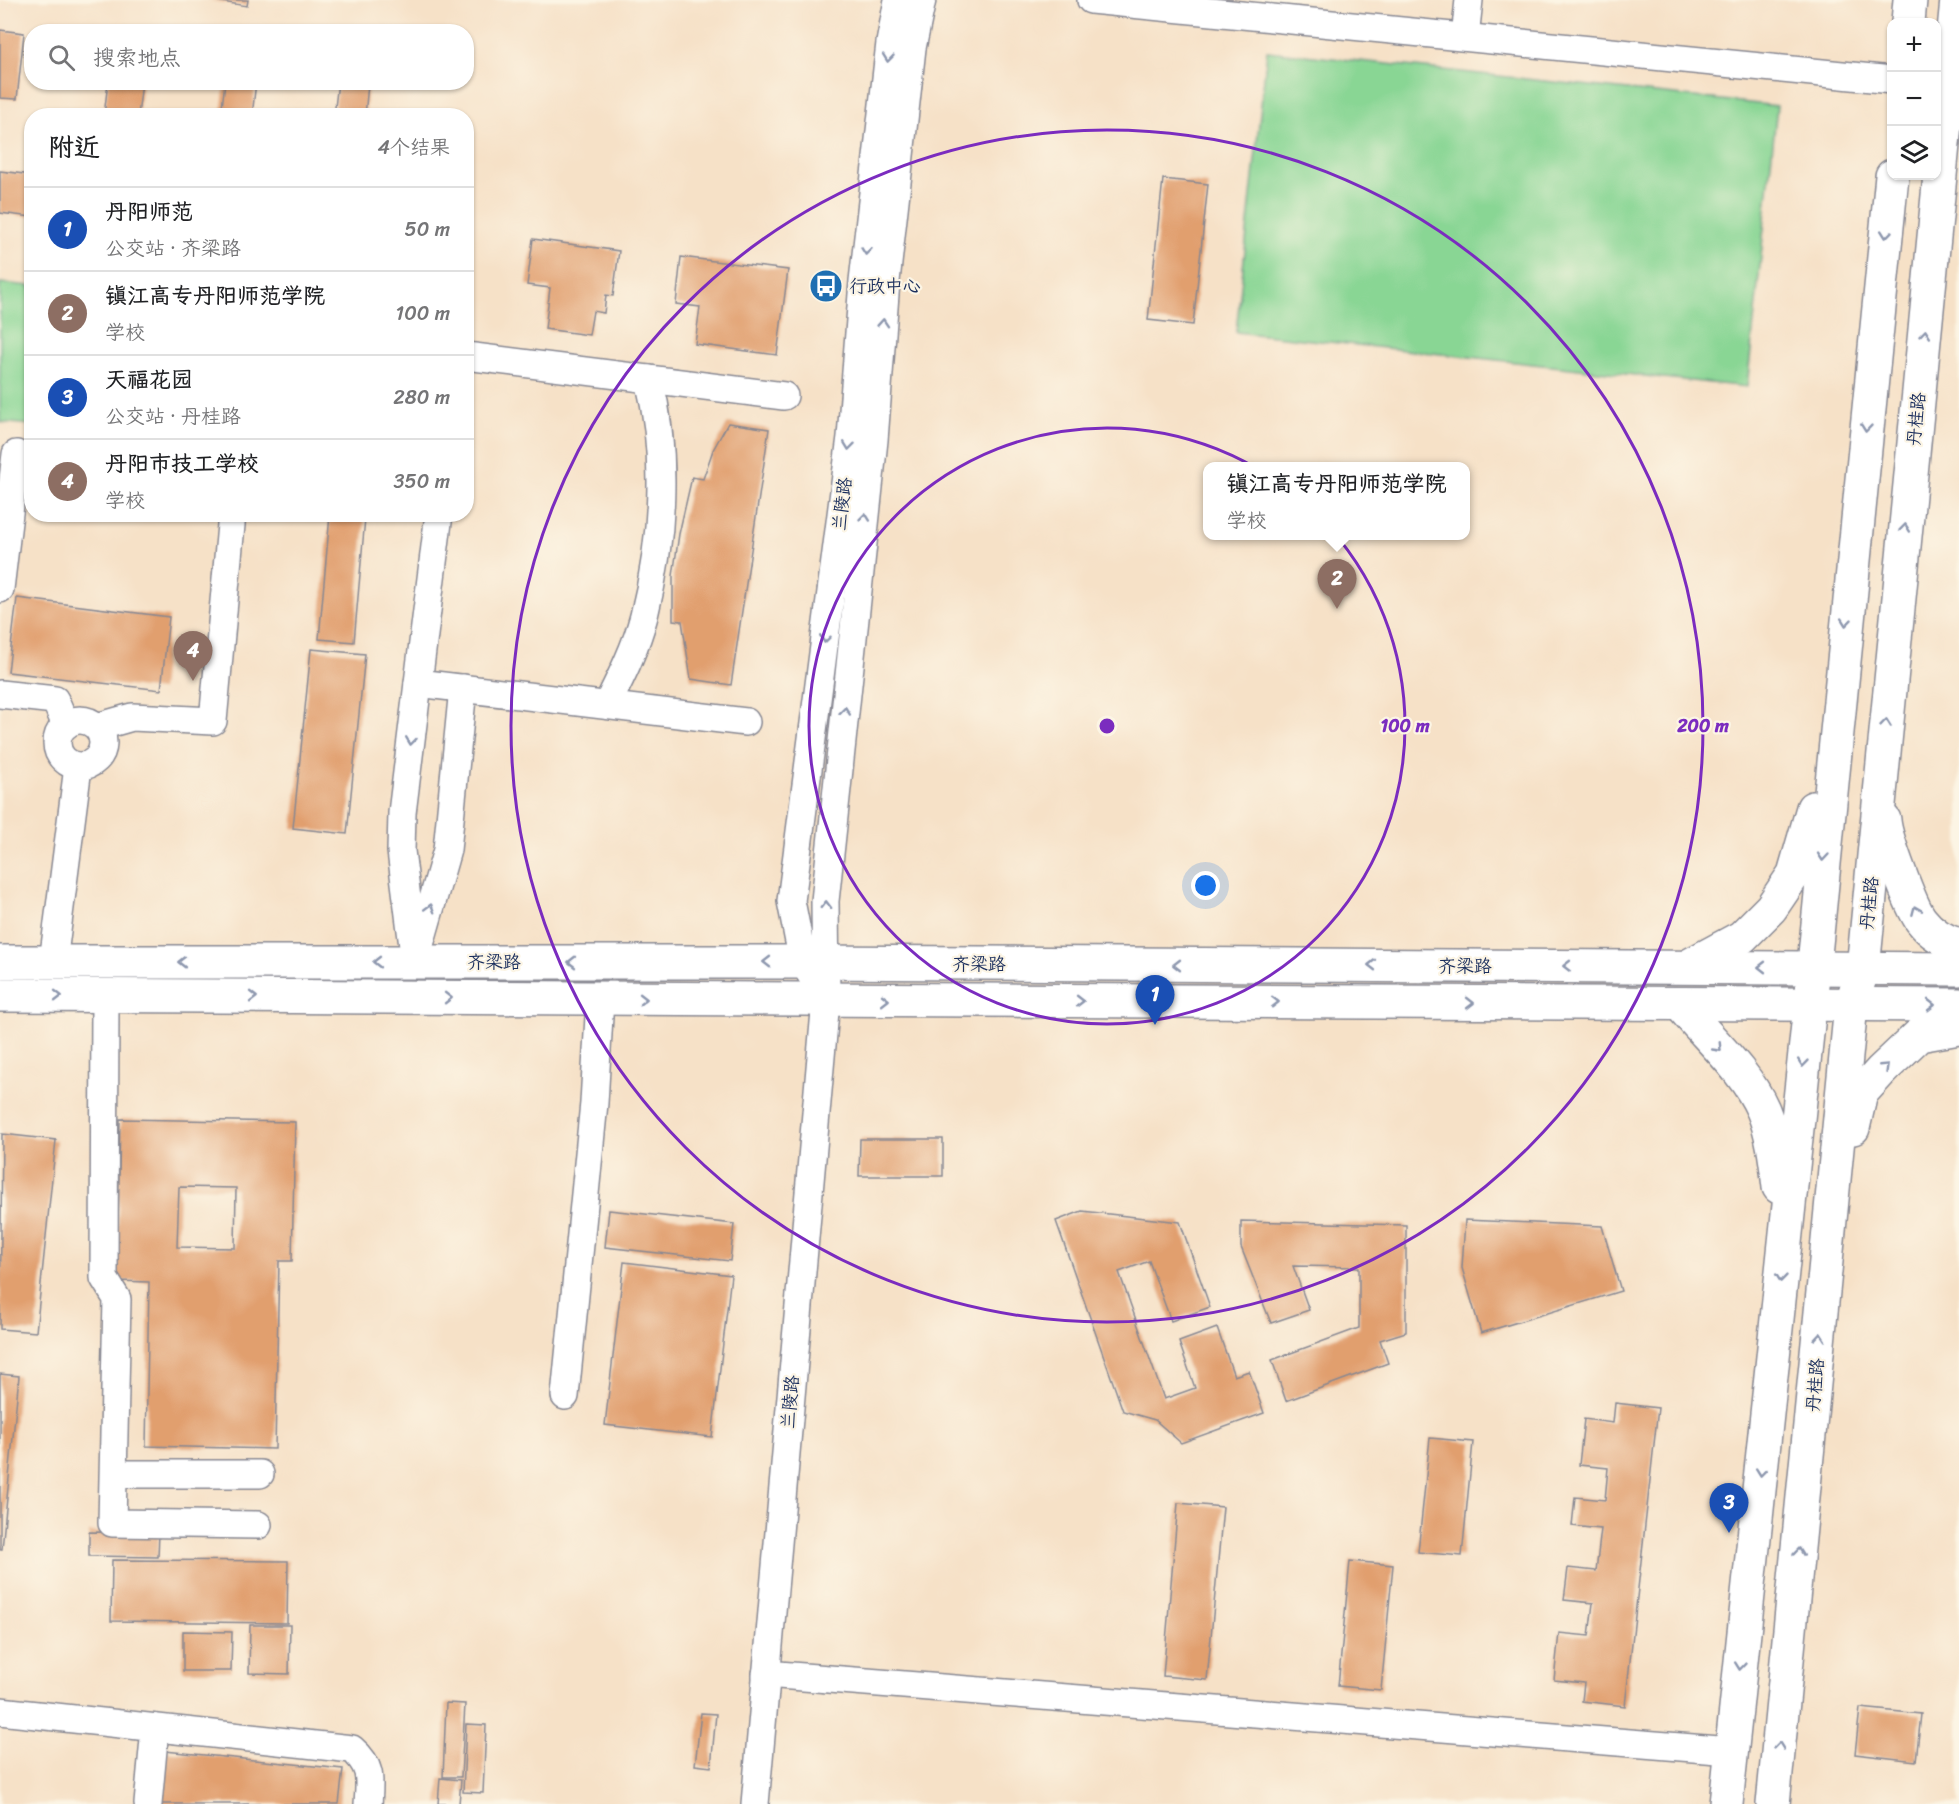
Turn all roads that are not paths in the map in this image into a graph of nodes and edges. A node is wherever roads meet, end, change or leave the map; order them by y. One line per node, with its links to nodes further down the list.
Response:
1 (898, 0): 32 (street, 兰陵路, one-way to 32)
2 (922, 0): 32 (street, 兰陵路, one-way to 2)
3 (1091, 0): 8 (street)
4 (1469, 0): 8 (street)
5 (1910, 0): 7 (main road)
6 (1958, 0): 26 (main road, 丹桂路, one-way to 6)
7 (1908, 18)
8 (1465, 37): 9 (street)
9 (1887, 79)
10 (1892, 180): 25 (main road, one-way to 25)
11 (474, 357): 12 (street)
12 (649, 379): 13 (street); 21 (street)
13 (784, 396)
14 (16, 455): 17 (street)
15 (231, 522): 24 (street)
16 (438, 522): 18 (street)
17 (0, 589)
18 (417, 683): 19 (street); 30 (street, one-way to 30)
19 (463, 688): 21 (street); 30 (street, one-way to 19)
20 (0, 694): 23 (street)
21 (607, 705): 22 (street)
22 (746, 722)
23 (66, 724): 24 (street); 27 (street)
24 (97, 727): 27 (street)
25 (1834, 743): 33 (main road); 34 (main road, one-way to 34)
26 (1882, 766): 28 (main road, one-way to 26); 35 (main road, 丹桂路)
27 (78, 767): 31 (street)
28 (1959, 945)
29 (0, 962): 31 (main road, 齐梁路)
30 (415, 962): 31 (main road, 齐梁路, one-way to 31); 32 (main road, 齐梁路, one-way to 30)
31 (53, 963)
32 (814, 963): 33 (main road, 齐梁路, one-way to 32); 40 (street, 兰陵路)
33 (1686, 967): 34 (main road, 齐梁路, one-way to 33)
34 (1812, 968): 35 (main road, 齐梁路); 42 (main road)
35 (1863, 969): 36 (main road, 齐梁路); 43 (main road, 丹桂路)
36 (1959, 969)
37 (0, 995): 38 (main road, 齐梁路, one-way to 38)
38 (105, 996): 39 (main road, 齐梁路, one-way to 39); 49 (street)
39 (600, 999): 40 (main road, 齐梁路, one-way to 40); 48 (street)
40 (826, 1000): 41 (main road, 齐梁路, one-way to 41); 52 (street, 兰陵路)
41 (1680, 1004): 42 (main road, 齐梁路); 46 (main road, one-way to 46)
42 (1810, 1005): 43 (main road, 齐梁路); 46 (main road, one-way to 46)
43 (1851, 1005): 44 (main road, 齐梁路, one-way to 44); 47 (main road, 丹桂路)
44 (1959, 1005)
45 (1959, 1028): 47 (main road, one-way to 45)
46 (1785, 1238): 55 (main road, one-way to 55)
47 (1829, 1239): 60 (main road, 丹桂路, one-way to 47)
48 (565, 1396)
49 (114, 1474): 50 (street); 51 (street)
50 (260, 1474)
51 (258, 1525)
52 (766, 1674): 55 (street); 58 (street, 兰陵路)
53 (0, 1711): 54 (street)
54 (155, 1728): 56 (street); 57 (street)
55 (1731, 1751): 59 (main road)
56 (147, 1804)
57 (368, 1804)
58 (755, 1804)
59 (1726, 1804)
60 (1773, 1804)

